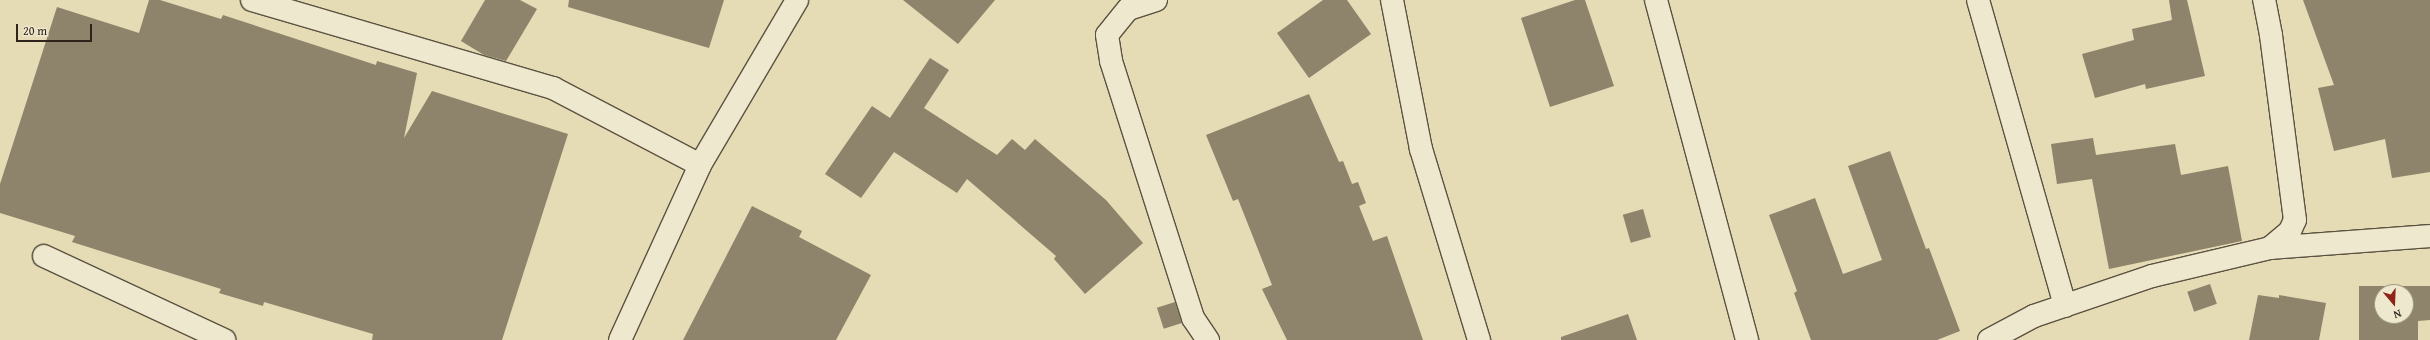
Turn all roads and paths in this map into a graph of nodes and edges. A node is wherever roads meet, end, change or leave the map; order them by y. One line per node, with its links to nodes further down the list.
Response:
1 (252, 0): 8 (street)
2 (797, 0): 8 (street)
3 (1156, 0): 15 (street)
4 (1392, 0): 16 (street)
5 (1656, 0): 17 (street)
6 (1978, 0): 12 (street)
7 (2264, 0): 10 (street)
8 (700, 165): 14 (street)
9 (2430, 236): 10 (street)
10 (2270, 248): 12 (street)
11 (44, 256): 13 (street)
12 (2065, 306): 18 (street)
13 (224, 340)
14 (620, 340)
15 (1208, 340)
16 (1479, 340)
17 (1746, 340)
18 (1989, 340)

